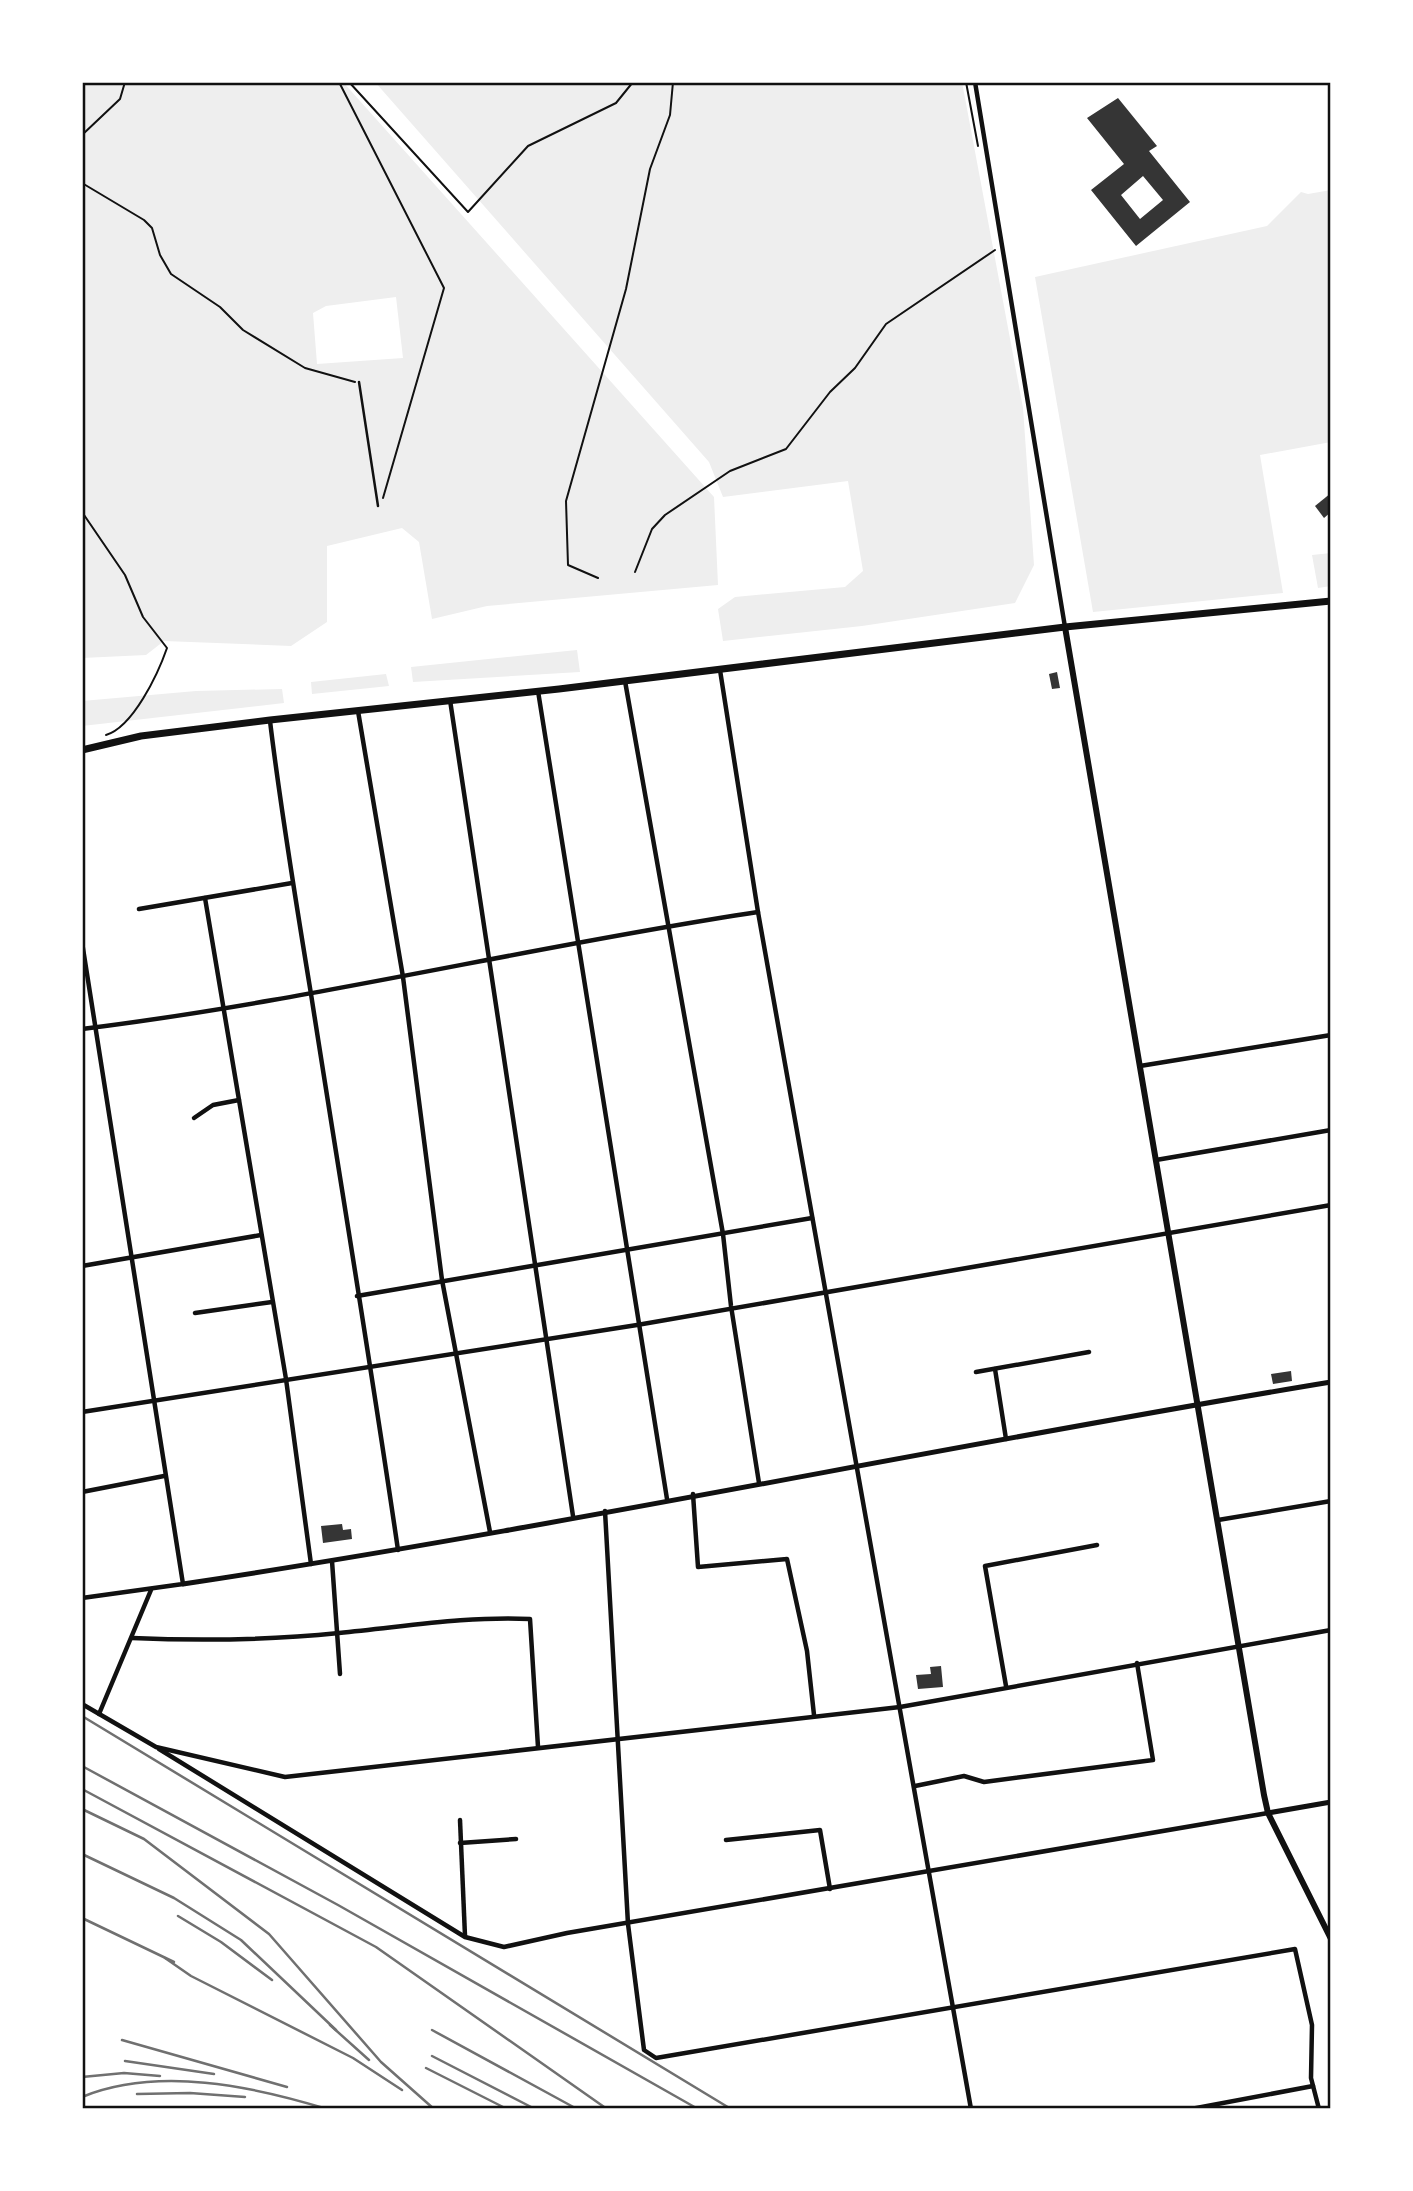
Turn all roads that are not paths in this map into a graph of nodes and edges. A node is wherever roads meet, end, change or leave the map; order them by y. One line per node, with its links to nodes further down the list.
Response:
1 (975, 82): 5 (street)
2 (359, 382): 3 (lane)
3 (378, 506)
4 (1331, 601): 5 (main road)
5 (1065, 627): 6 (main road); 27 (main road)
6 (720, 670): 7 (main road); 16 (street)
7 (625, 681): 8 (main road); 17 (street)
8 (538, 691): 9 (main road); 19 (street)
9 (450, 699): 10 (main road); 20 (street)
10 (358, 710): 11 (main road); 21 (street)
11 (270, 720): 12 (main road); 13 (street)
12 (82, 750)
13 (292, 883): 14 (street); 22 (street)
14 (205, 898): 15 (street); 23 (street)
15 (139, 909)
16 (758, 912): 17 (street); 33 (street)
17 (670, 925): 19 (street); 35 (street)
18 (82, 942): 24 (street)
19 (579, 942): 20 (street); 37 (street)
20 (490, 957): 21 (street); 40 (street)
21 (403, 977): 22 (street); 41 (street)
22 (310, 991): 23 (street); 43 (street)
23 (225, 1008): 24 (street); 28 (street)
24 (96, 1027): 25 (street); 38 (street)
25 (82, 1028)
26 (1331, 1035): 27 (street)
27 (1140, 1066): 31 (main road)
28 (239, 1100): 29 (street); 36 (street)
29 (194, 1118)
30 (1331, 1130): 31 (street)
31 (1155, 1160): 34 (main road)
32 (1331, 1205): 34 (street)
33 (812, 1218): 35 (street); 42 (street)
34 (1167, 1232): 42 (street); 57 (main road)
35 (723, 1234): 37 (street); 45 (street)
36 (261, 1235): 38 (street); 44 (street)
37 (626, 1250): 40 (street); 47 (street)
38 (133, 1258): 39 (street); 56 (street)
39 (82, 1266)
40 (535, 1266): 41 (street); 48 (street)
41 (442, 1280): 43 (street); 50 (street)
42 (826, 1291): 45 (street); 60 (street)
43 (357, 1296): 51 (street)
44 (272, 1302): 46 (street); 54 (street)
45 (731, 1307): 47 (street); 62 (street)
46 (195, 1313)
47 (637, 1325): 48 (street); 65 (street)
48 (547, 1339): 50 (street); 68 (street)
49 (1089, 1352): 52 (street)
50 (454, 1353): 51 (street); 70 (street)
51 (372, 1365): 54 (street); 72 (street)
52 (995, 1369): 53 (street); 59 (street)
53 (976, 1372)
54 (286, 1379): 56 (street); 74 (street)
55 (1331, 1382): 57 (street)
56 (156, 1399): 58 (street); 61 (street)
57 (1197, 1404): 59 (street); 69 (main road)
58 (82, 1412)
59 (1006, 1439): 60 (street)
60 (858, 1467): 62 (street); 86 (street)
61 (164, 1476): 63 (street); 75 (street)
62 (759, 1483): 64 (street)
63 (82, 1492)
64 (693, 1494): 65 (street); 88 (street)
65 (667, 1499): 67 (street)
66 (1331, 1501): 69 (street)
67 (605, 1510): 68 (street); 89 (street)
68 (573, 1516): 70 (street)
69 (1218, 1520): 81 (main road)
70 (490, 1532): 72 (street)
71 (1097, 1545): 84 (street)
72 (398, 1550): 73 (street)
73 (332, 1561): 74 (street); 79 (street)
74 (311, 1564): 75 (street)
75 (183, 1584): 76 (street)
76 (151, 1590): 77 (street); 80 (street)
77 (82, 1598)
78 (1331, 1630): 81 (street)
79 (338, 1633): 80 (street); 83 (street); 91 (street)
80 (132, 1638): 87 (street)
81 (1240, 1644): 82 (street); 94 (main road)
82 (1136, 1663): 84 (street); 92 (street)
83 (340, 1674)
84 (1006, 1686): 86 (street)
85 (82, 1704): 87 (street)
86 (900, 1707): 88 (street); 92 (street)
87 (99, 1714): 90 (street)
88 (814, 1715): 89 (street)
89 (617, 1738): 91 (street); 101 (street)
90 (156, 1747): 91 (street); 102 (street)
91 (538, 1747)
92 (915, 1786): 99 (street)
93 (1331, 1802): 94 (street)
94 (1268, 1813): 99 (street); 103 (main road)
95 (460, 1820): 98 (street)
96 (516, 1839): 98 (street)
97 (726, 1840): 100 (street)
98 (460, 1843): 102 (street)
99 (929, 1871): 100 (street); 104 (street)
100 (830, 1889): 101 (street)
101 (628, 1924): 102 (street); 104 (street)
102 (465, 1937)
103 (1331, 1939)
104 (953, 2008): 105 (street); 106 (street)
105 (1313, 2086): 107 (street); 108 (street)
106 (971, 2109)
107 (1191, 2109)
108 (1319, 2109)

